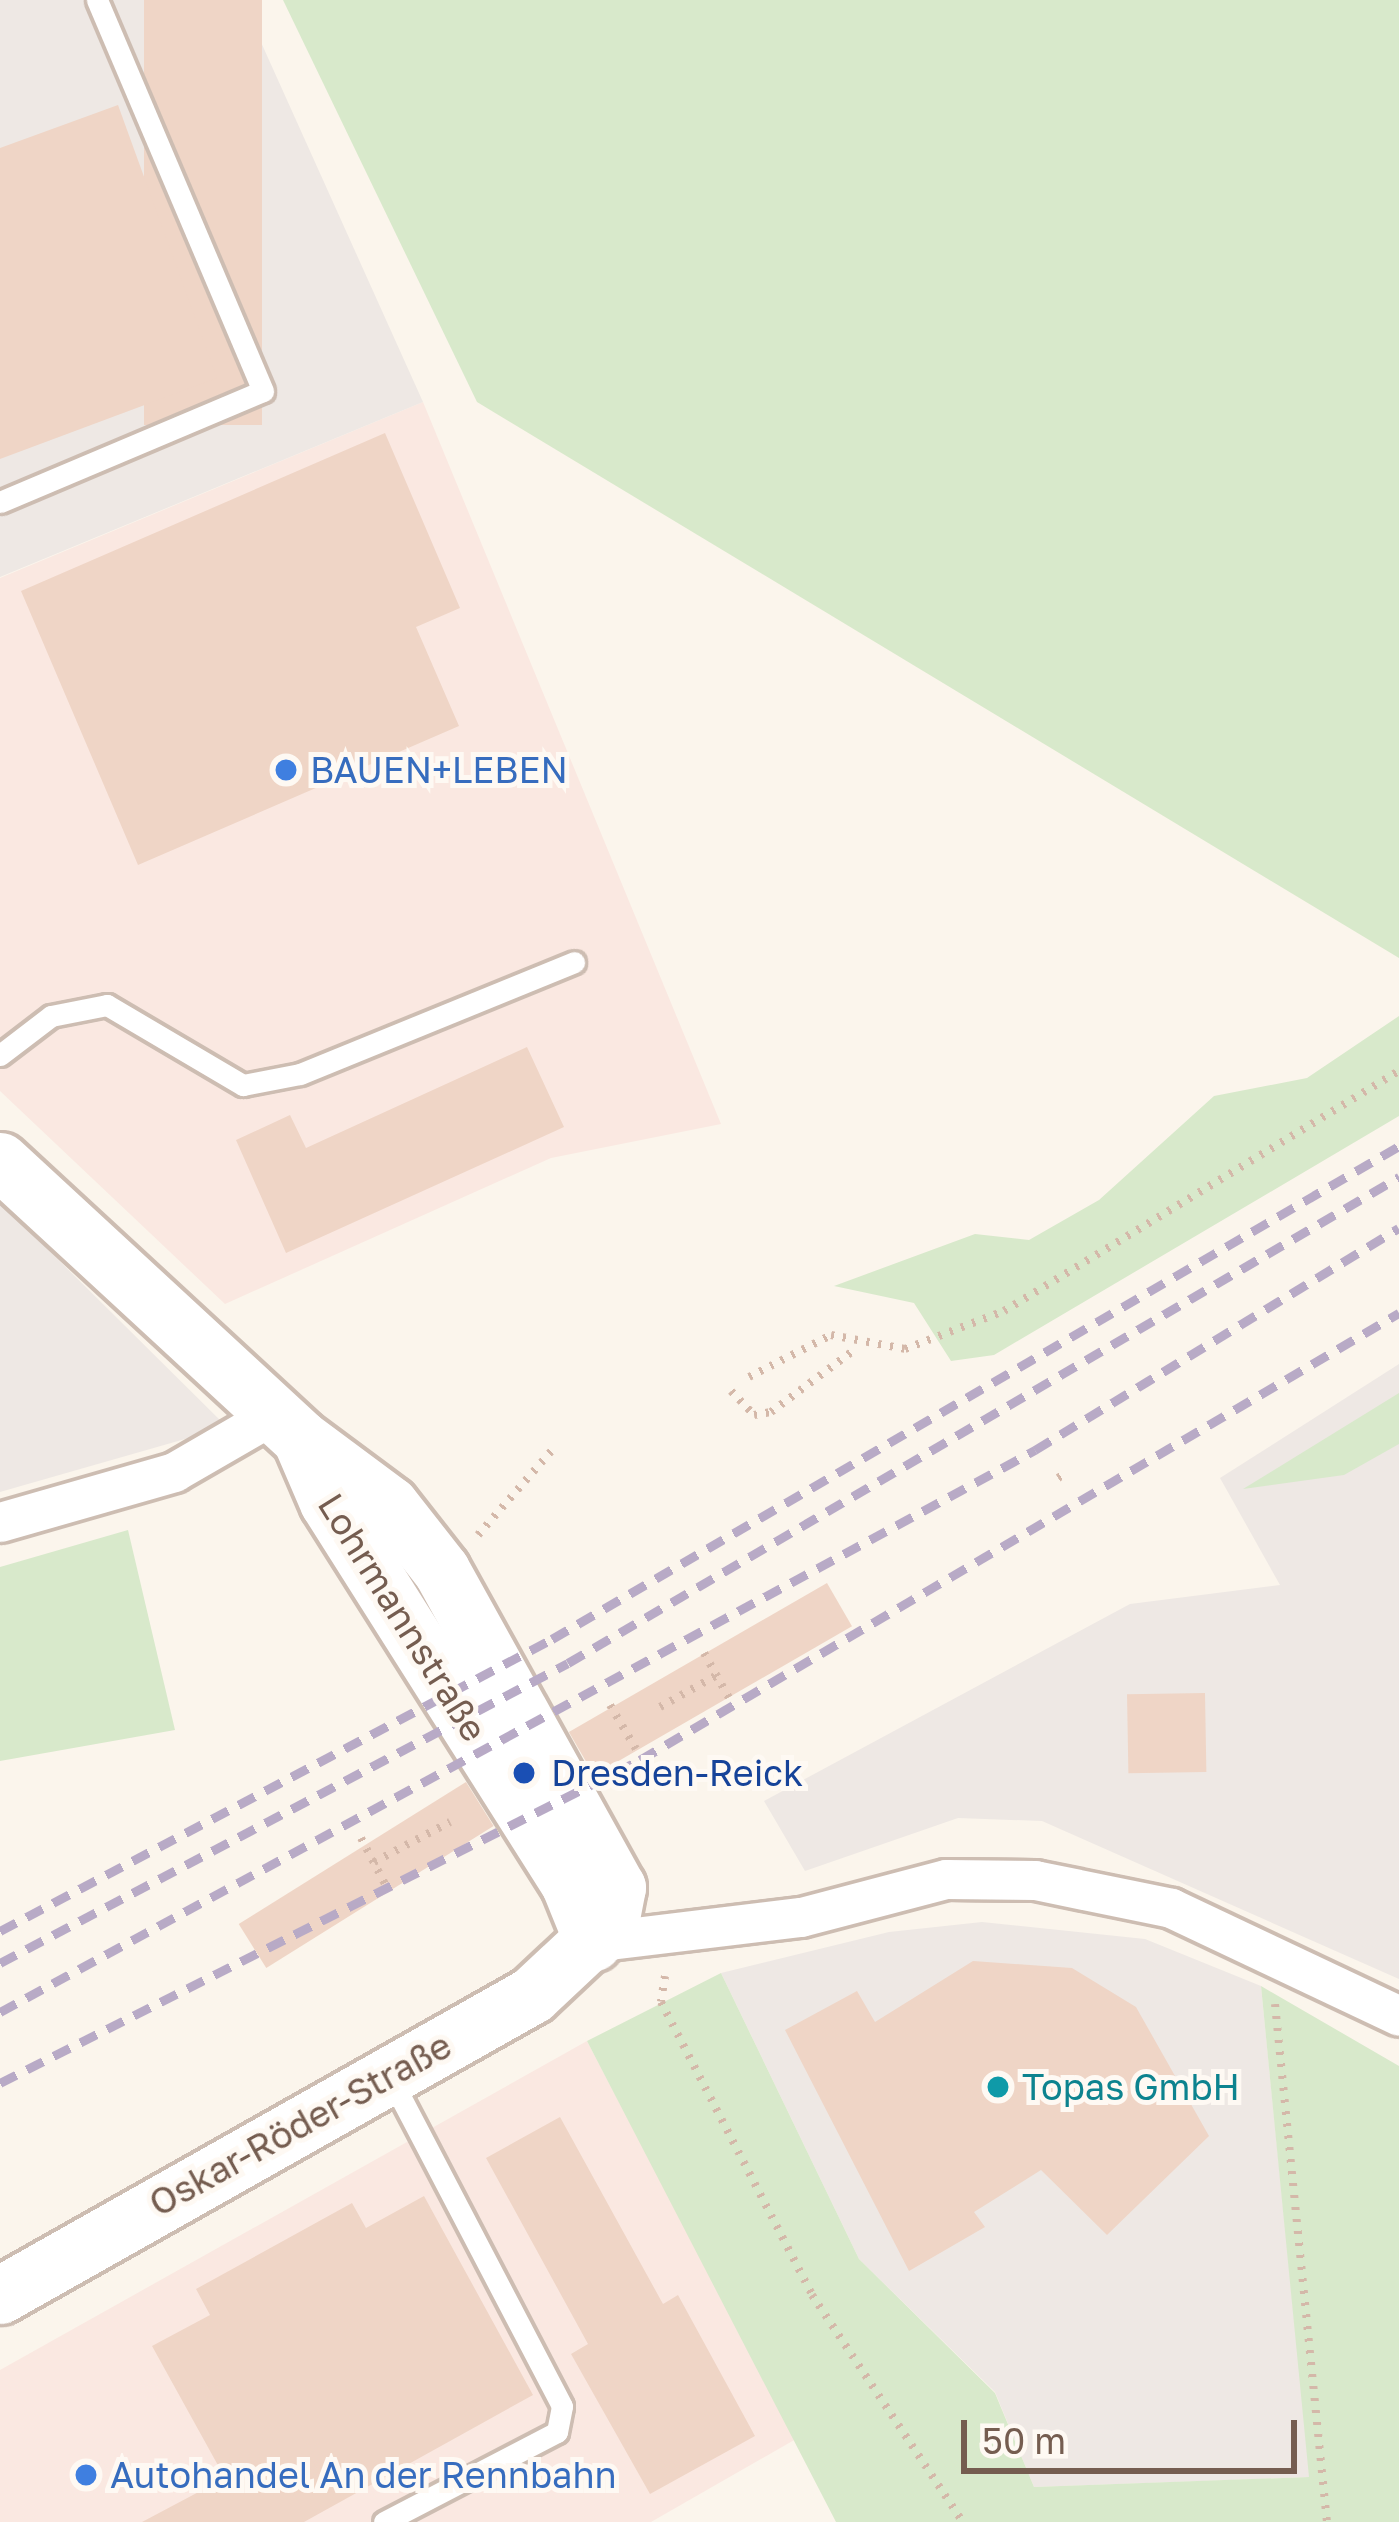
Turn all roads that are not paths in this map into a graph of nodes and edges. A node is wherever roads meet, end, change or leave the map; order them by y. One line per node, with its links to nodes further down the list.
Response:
1 (97, 0): 2 (lane)
2 (0, 502)
3 (574, 962): 4 (lane)
4 (0, 1055)
5 (0, 1161): 6 (street, Lohrmannstraße)
6 (287, 1426): 7 (street); 8 (street, Lohrmannstraße)
7 (0, 1522)
8 (592, 1942): 9 (street); 10 (street, Oskar-Röder-Straße)
9 (1399, 2016)
10 (390, 2077): 11 (street, Oskar-Röder-Straße); 12 (lane)
11 (0, 2295)
12 (384, 2522)

